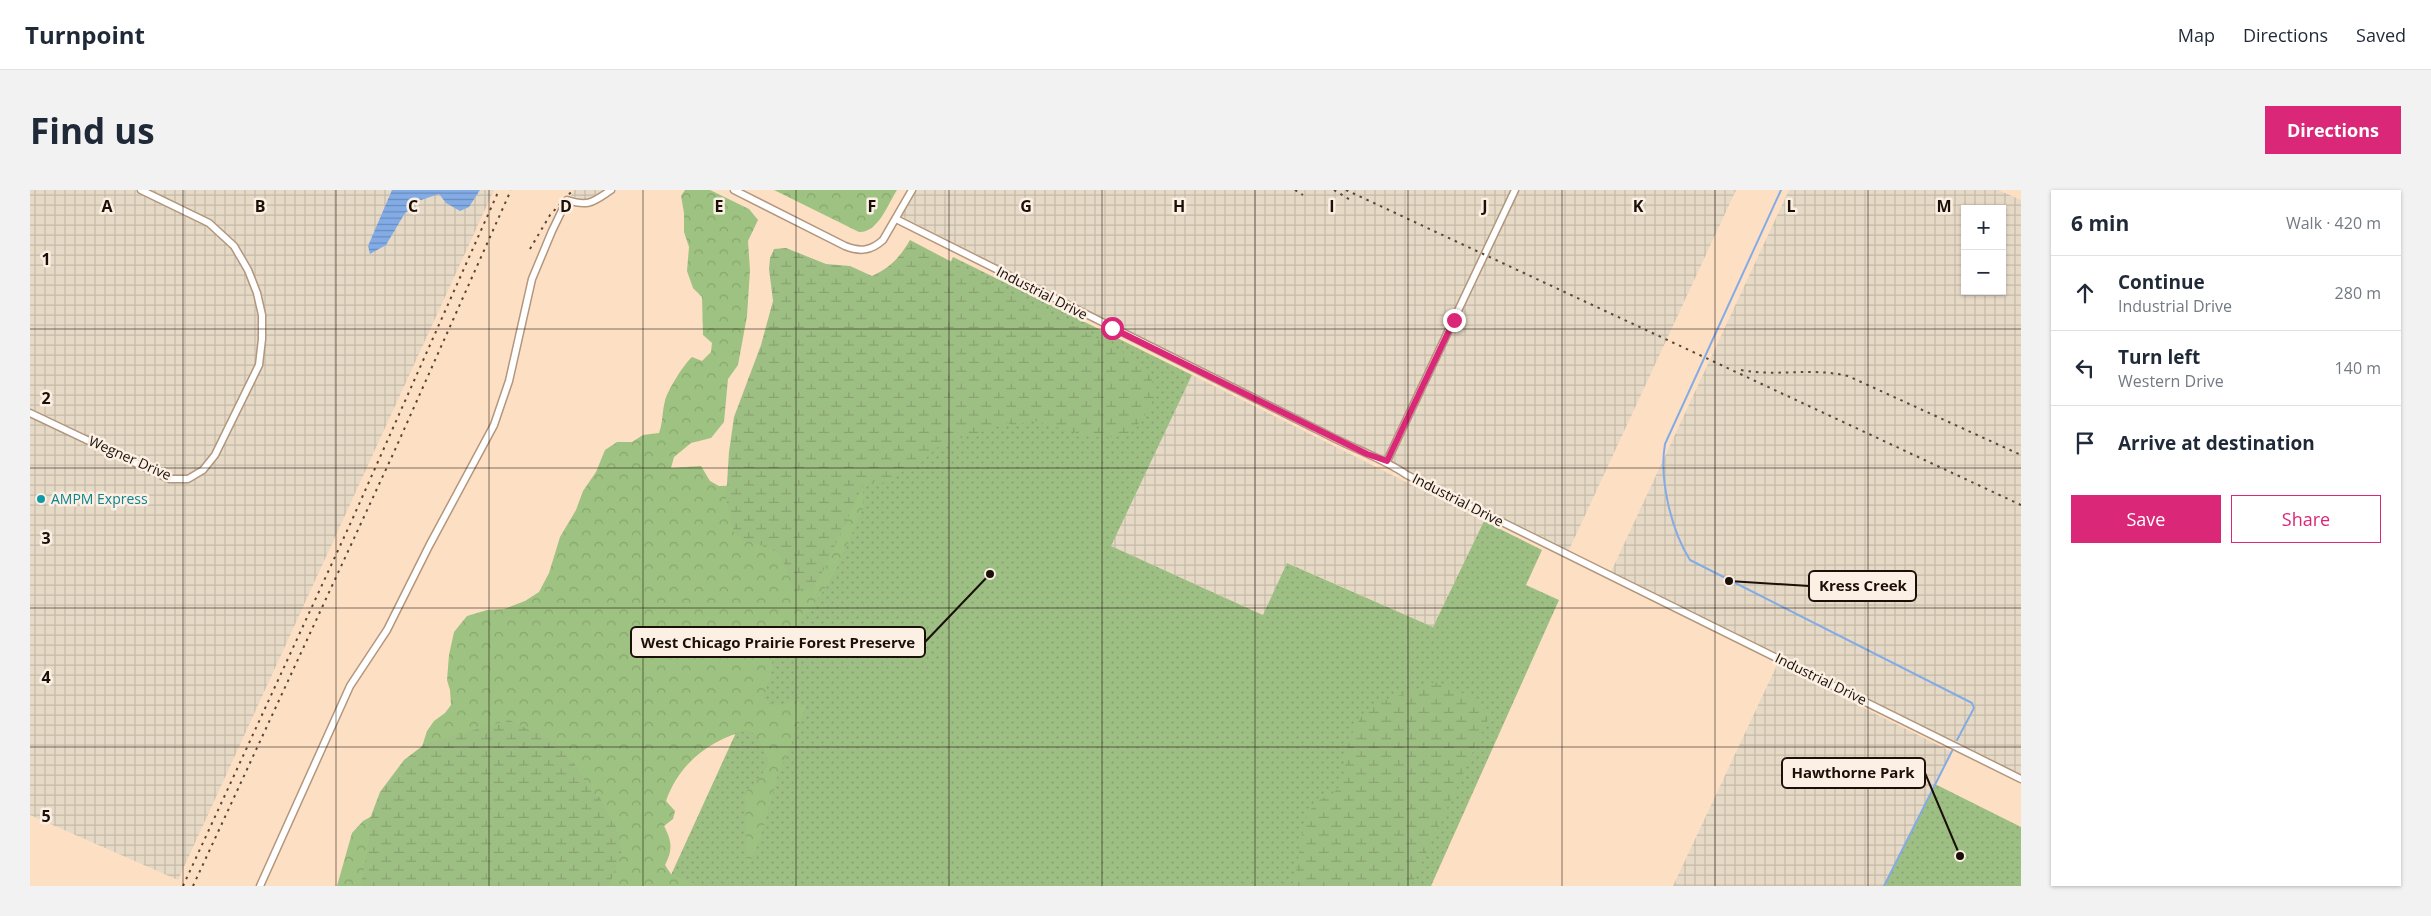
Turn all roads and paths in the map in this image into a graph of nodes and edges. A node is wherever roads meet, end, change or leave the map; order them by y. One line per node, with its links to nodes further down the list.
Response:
1 (141, 190): 7 (street, Wegner Drive)
2 (612, 190): 10 (street)
3 (734, 190): 6 (street)
4 (912, 190): 6 (street)
5 (1515, 190): 8 (street)
6 (896, 219): 8 (street, Industrial Drive)
7 (30, 413)
8 (1387, 461): 9 (street, Industrial Drive)
9 (2021, 779)
10 (260, 886)

